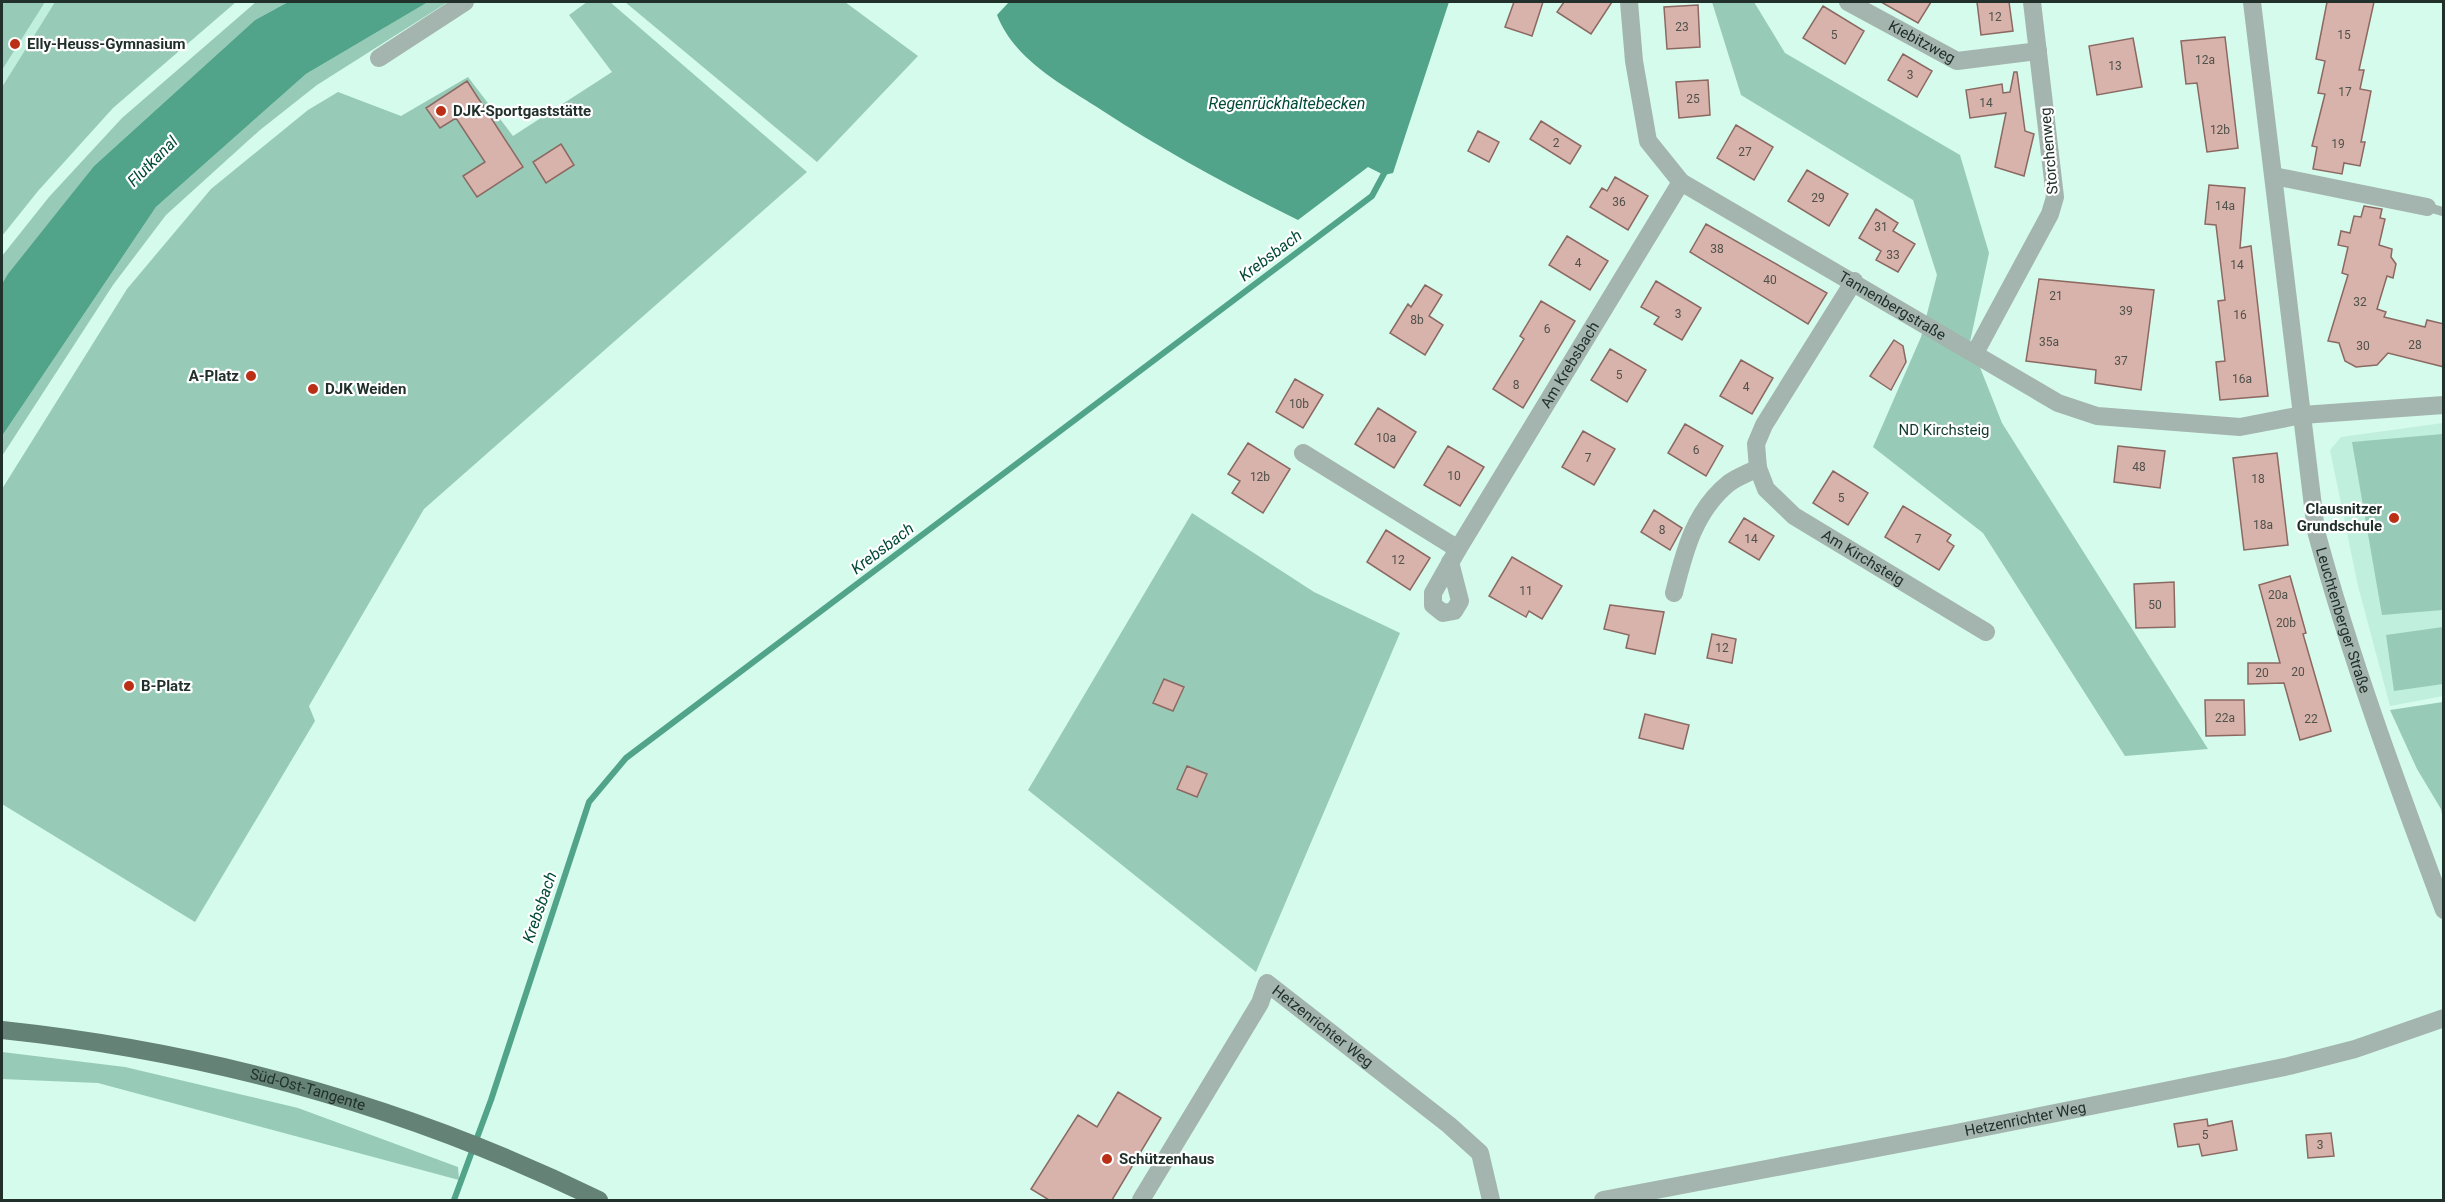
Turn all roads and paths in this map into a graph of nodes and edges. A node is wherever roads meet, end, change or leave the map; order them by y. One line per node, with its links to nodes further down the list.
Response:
1 (465, 2): 7 (street)
2 (1629, 2): 9 (street, Tannenbergstraße)
3 (1848, 2): 6 (street, Kiebitzweg)
4 (2032, 2): 6 (street, Storchenweg)
5 (2252, 2): 8 (street, Leuchtenberger Straße)
6 (2038, 51): 12 (street, Storchenweg)
7 (379, 58)
8 (2274, 176): 10 (street); 14 (street, Leuchtenberger Straße)
9 (1681, 182): 11 (street, Tannenbergstraße); 15 (street, Am Krebsbach)
10 (2435, 209)
11 (1854, 281): 12 (street, Tannenbergstraße); 16 (street, Am Kirchsteig)
12 (1975, 353): 14 (street, Tannenbergstraße)
13 (2444, 405): 14 (street, Tannenbergstraße)
14 (2302, 415): 19 (street, Leuchtenberger Straße)
15 (1303, 453)
16 (1758, 468): 17 (street); 18 (street, Am Kirchsteig)
17 (1674, 593)
18 (1986, 632)
19 (2444, 910)
20 (2444, 1018): 25 (street, Hetzenrichter Weg)
21 (2, 1030): 22 (main road, Süd-Ost-Tangente)
22 (599, 1200)
23 (1141, 1200): 24 (street, Hetzenrichter Weg)
24 (1491, 1200)
25 (1603, 1200)

